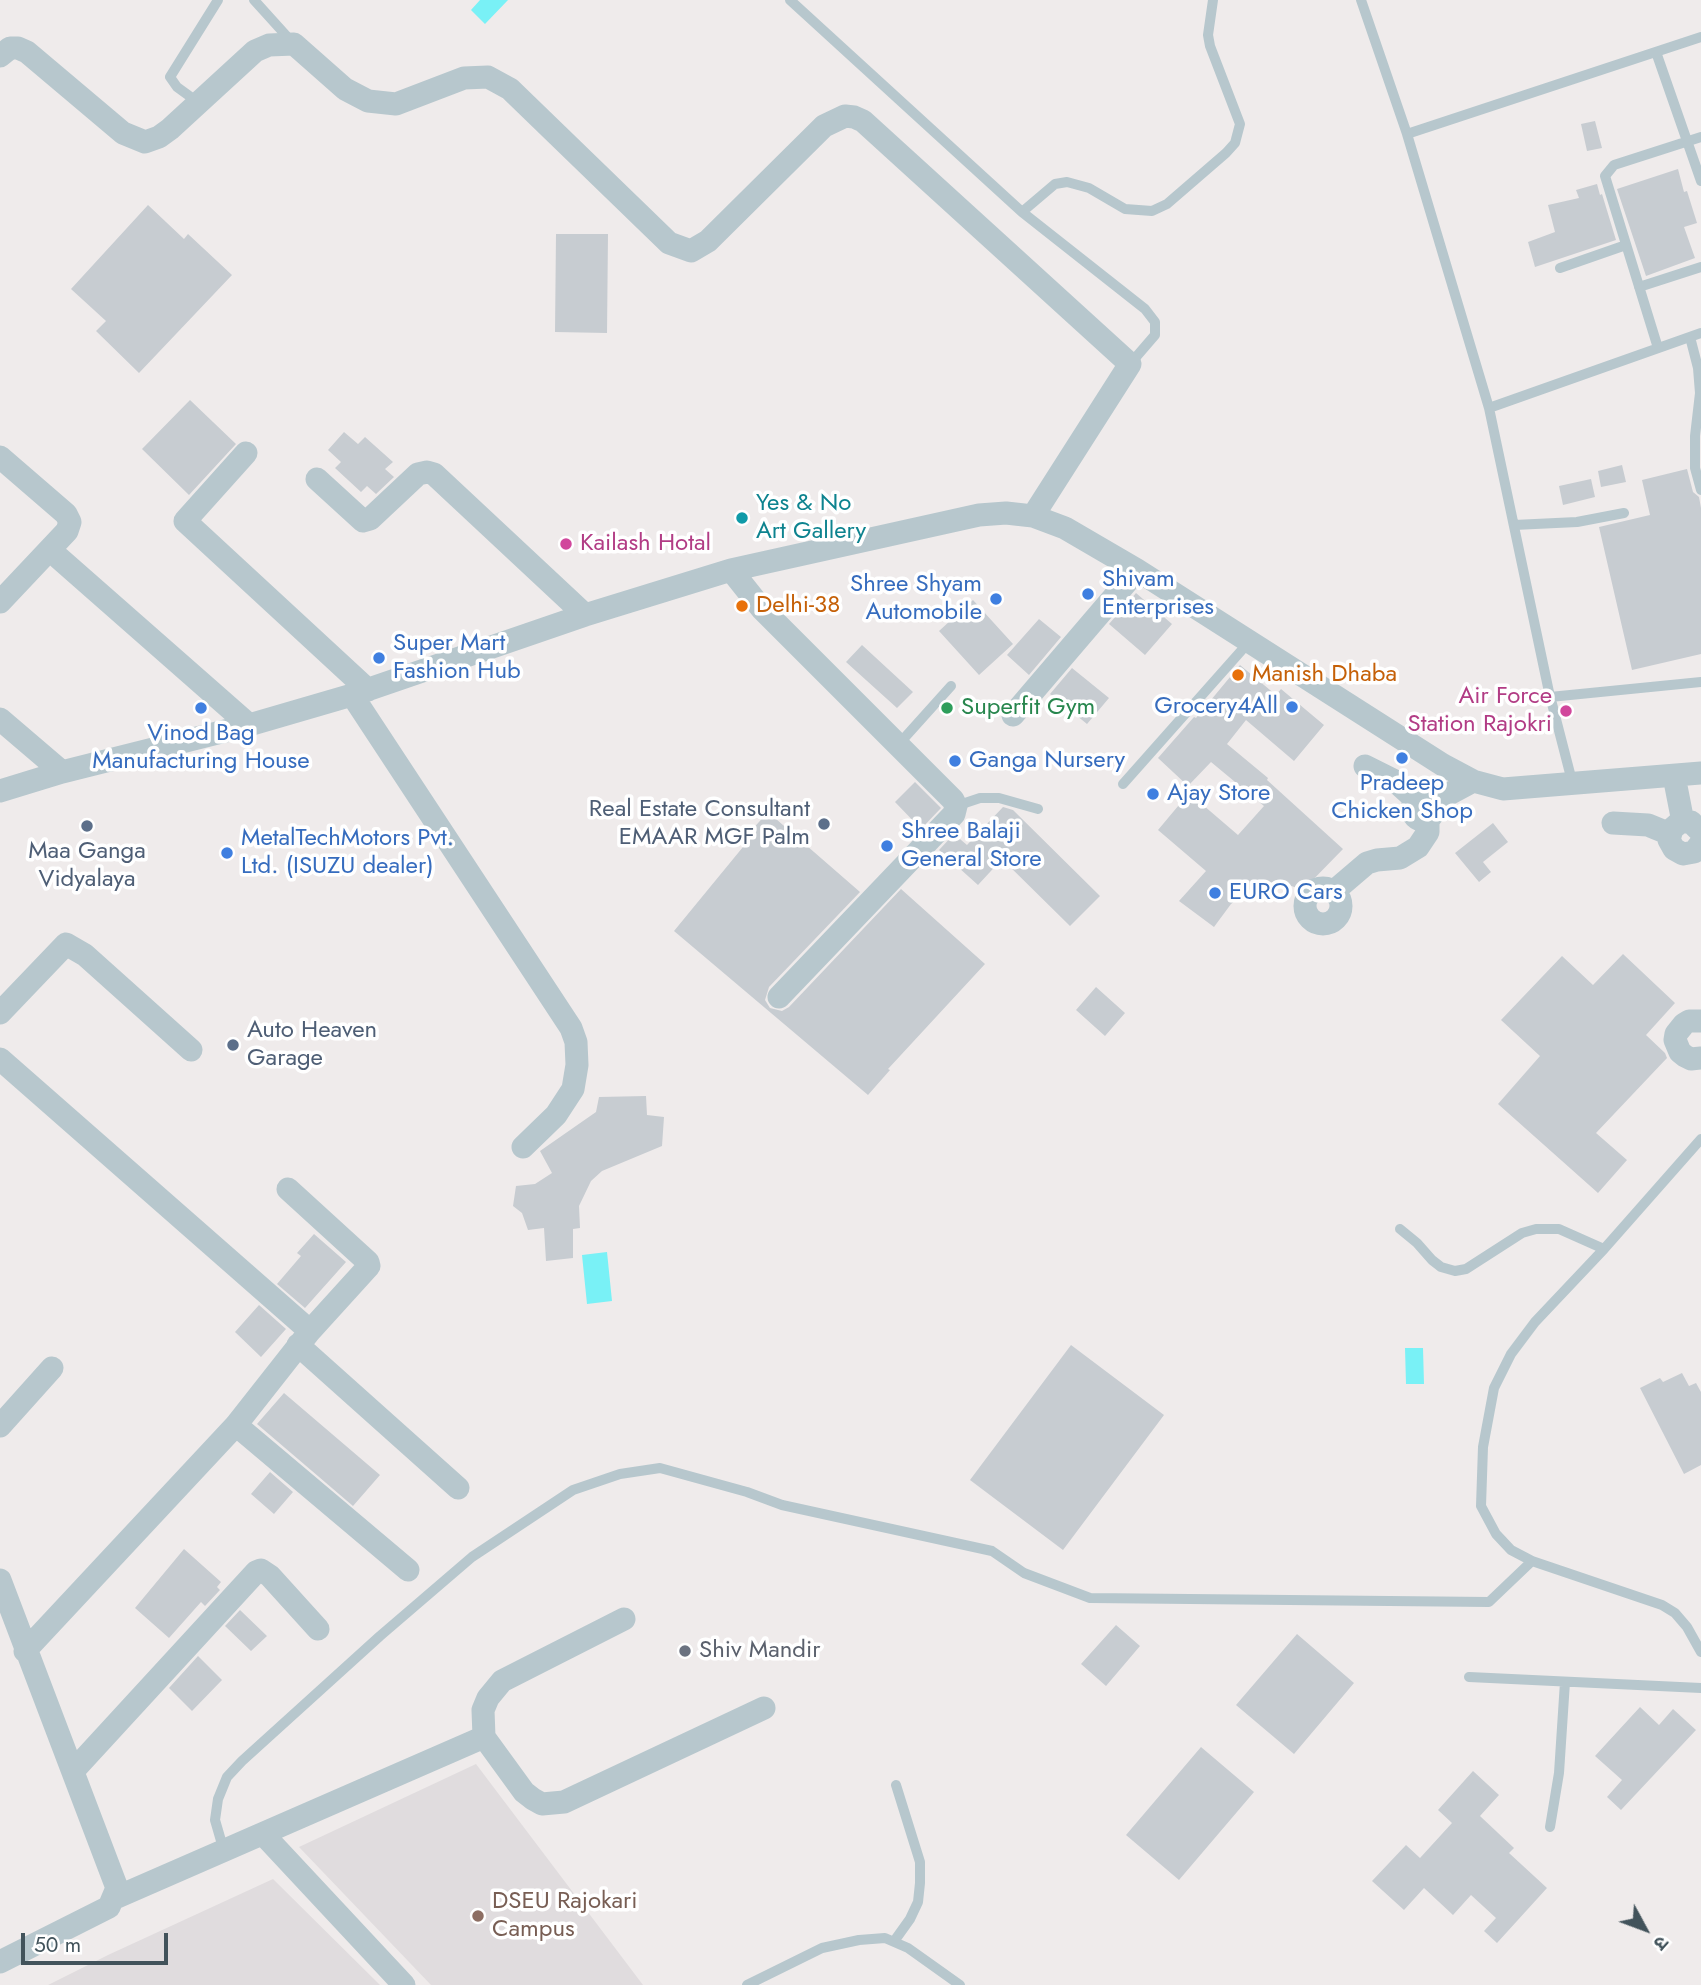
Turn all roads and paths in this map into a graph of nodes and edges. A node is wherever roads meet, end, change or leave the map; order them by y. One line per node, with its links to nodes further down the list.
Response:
1 (218, 0): 10 (lane)
2 (254, 0): 7 (lane)
3 (790, 0): 15 (lane)
4 (1213, 0): 15 (lane)
5 (1361, 0): 11 (lane)
6 (1701, 37): 8 (lane)
7 (294, 44): 10 (street); 22 (street)
8 (1656, 52): 11 (lane); 13 (lane)
9 (0, 56): 10 (street)
10 (199, 103)
11 (1407, 134): 23 (lane)
12 (1701, 137): 13 (lane)
13 (1688, 142): 14 (lane); 16 (lane)
14 (1701, 181)
15 (1022, 212): 22 (lane)
16 (1626, 245): 18 (lane); 19 (lane)
17 (1701, 267): 19 (lane)
18 (1560, 268)
19 (1639, 287): 21 (lane)
20 (1695, 335): 21 (lane); 27 (lane)
21 (1658, 348): 23 (lane)
22 (1129, 364): 29 (street)
23 (1489, 408): 30 (lane)
24 (246, 453): 39 (street)
25 (0, 457): 34 (street)
26 (317, 479): 35 (street)
27 (1701, 490)
28 (1624, 513): 30 (lane)
29 (1034, 516): 32 (street); 33 (street)
30 (1514, 526): 40 (lane)
31 (60, 558): 43 (street)
32 (731, 570): 35 (street); 44 (street)
33 (1138, 570): 36 (street); 41 (street)
34 (0, 602)
35 (585, 615): 39 (street)
36 (1249, 642): 49 (street); 50 (lane)
37 (1701, 682): 40 (lane)
38 (951, 686): 44 (lane)
39 (360, 692): 43 (street); 67 (street)
40 (1550, 697): 51 (lane)
41 (1013, 715)
42 (0, 719): 46 (street)
43 (249, 725): 46 (street)
44 (898, 745): 53 (street)
45 (1365, 766): 54 (street)
46 (62, 772): 52 (street)
47 (1701, 773): 48 (street)
48 (1674, 775): 51 (street); 57 (street)
49 (1473, 781): 51 (street); 54 (street)
50 (1124, 784)
51 (1573, 785)
52 (0, 792)
53 (956, 806): 55 (lane); 60 (street)
54 (1426, 807): 59 (street)
55 (1038, 809)
56 (1613, 823): 57 (street)
57 (1685, 830): 58 (street)
58 (1701, 843)
59 (1333, 892)
60 (779, 997)
61 (0, 1013): 63 (street)
62 (1701, 1021): 64 (street)
63 (191, 1050)
64 (1701, 1058)
65 (0, 1059): 71 (street)
66 (1701, 1139): 70 (lane)
67 (523, 1147)
68 (288, 1189): 71 (street)
69 (1400, 1229): 70 (lane)
70 (1604, 1249): 76 (lane)
71 (304, 1338): 73 (street); 75 (street)
72 (52, 1368): 74 (street)
73 (236, 1425): 77 (street); 81 (street)
74 (0, 1426)
75 (458, 1488)
76 (1532, 1561): 82 (lane); 92 (lane)
77 (408, 1570)
78 (0, 1580): 81 (street)
79 (624, 1619): 87 (street)
80 (318, 1629): 88 (street)
81 (26, 1651): 88 (street)
82 (1701, 1653)
83 (1469, 1677): 84 (lane)
84 (1565, 1682): 85 (lane); 90 (lane)
85 (1701, 1688)
86 (764, 1708): 87 (street)
87 (484, 1737): 91 (street)
88 (74, 1770): 93 (street)
89 (896, 1785): 94 (lane)
90 (1550, 1827)
91 (263, 1834): 92 (street); 96 (street)
92 (224, 1851): 93 (street)
93 (115, 1898): 95 (street)
94 (895, 1940): 97 (lane); 98 (lane)
95 (0, 1962)
96 (404, 1985)
97 (747, 1985)
98 (960, 1985)

